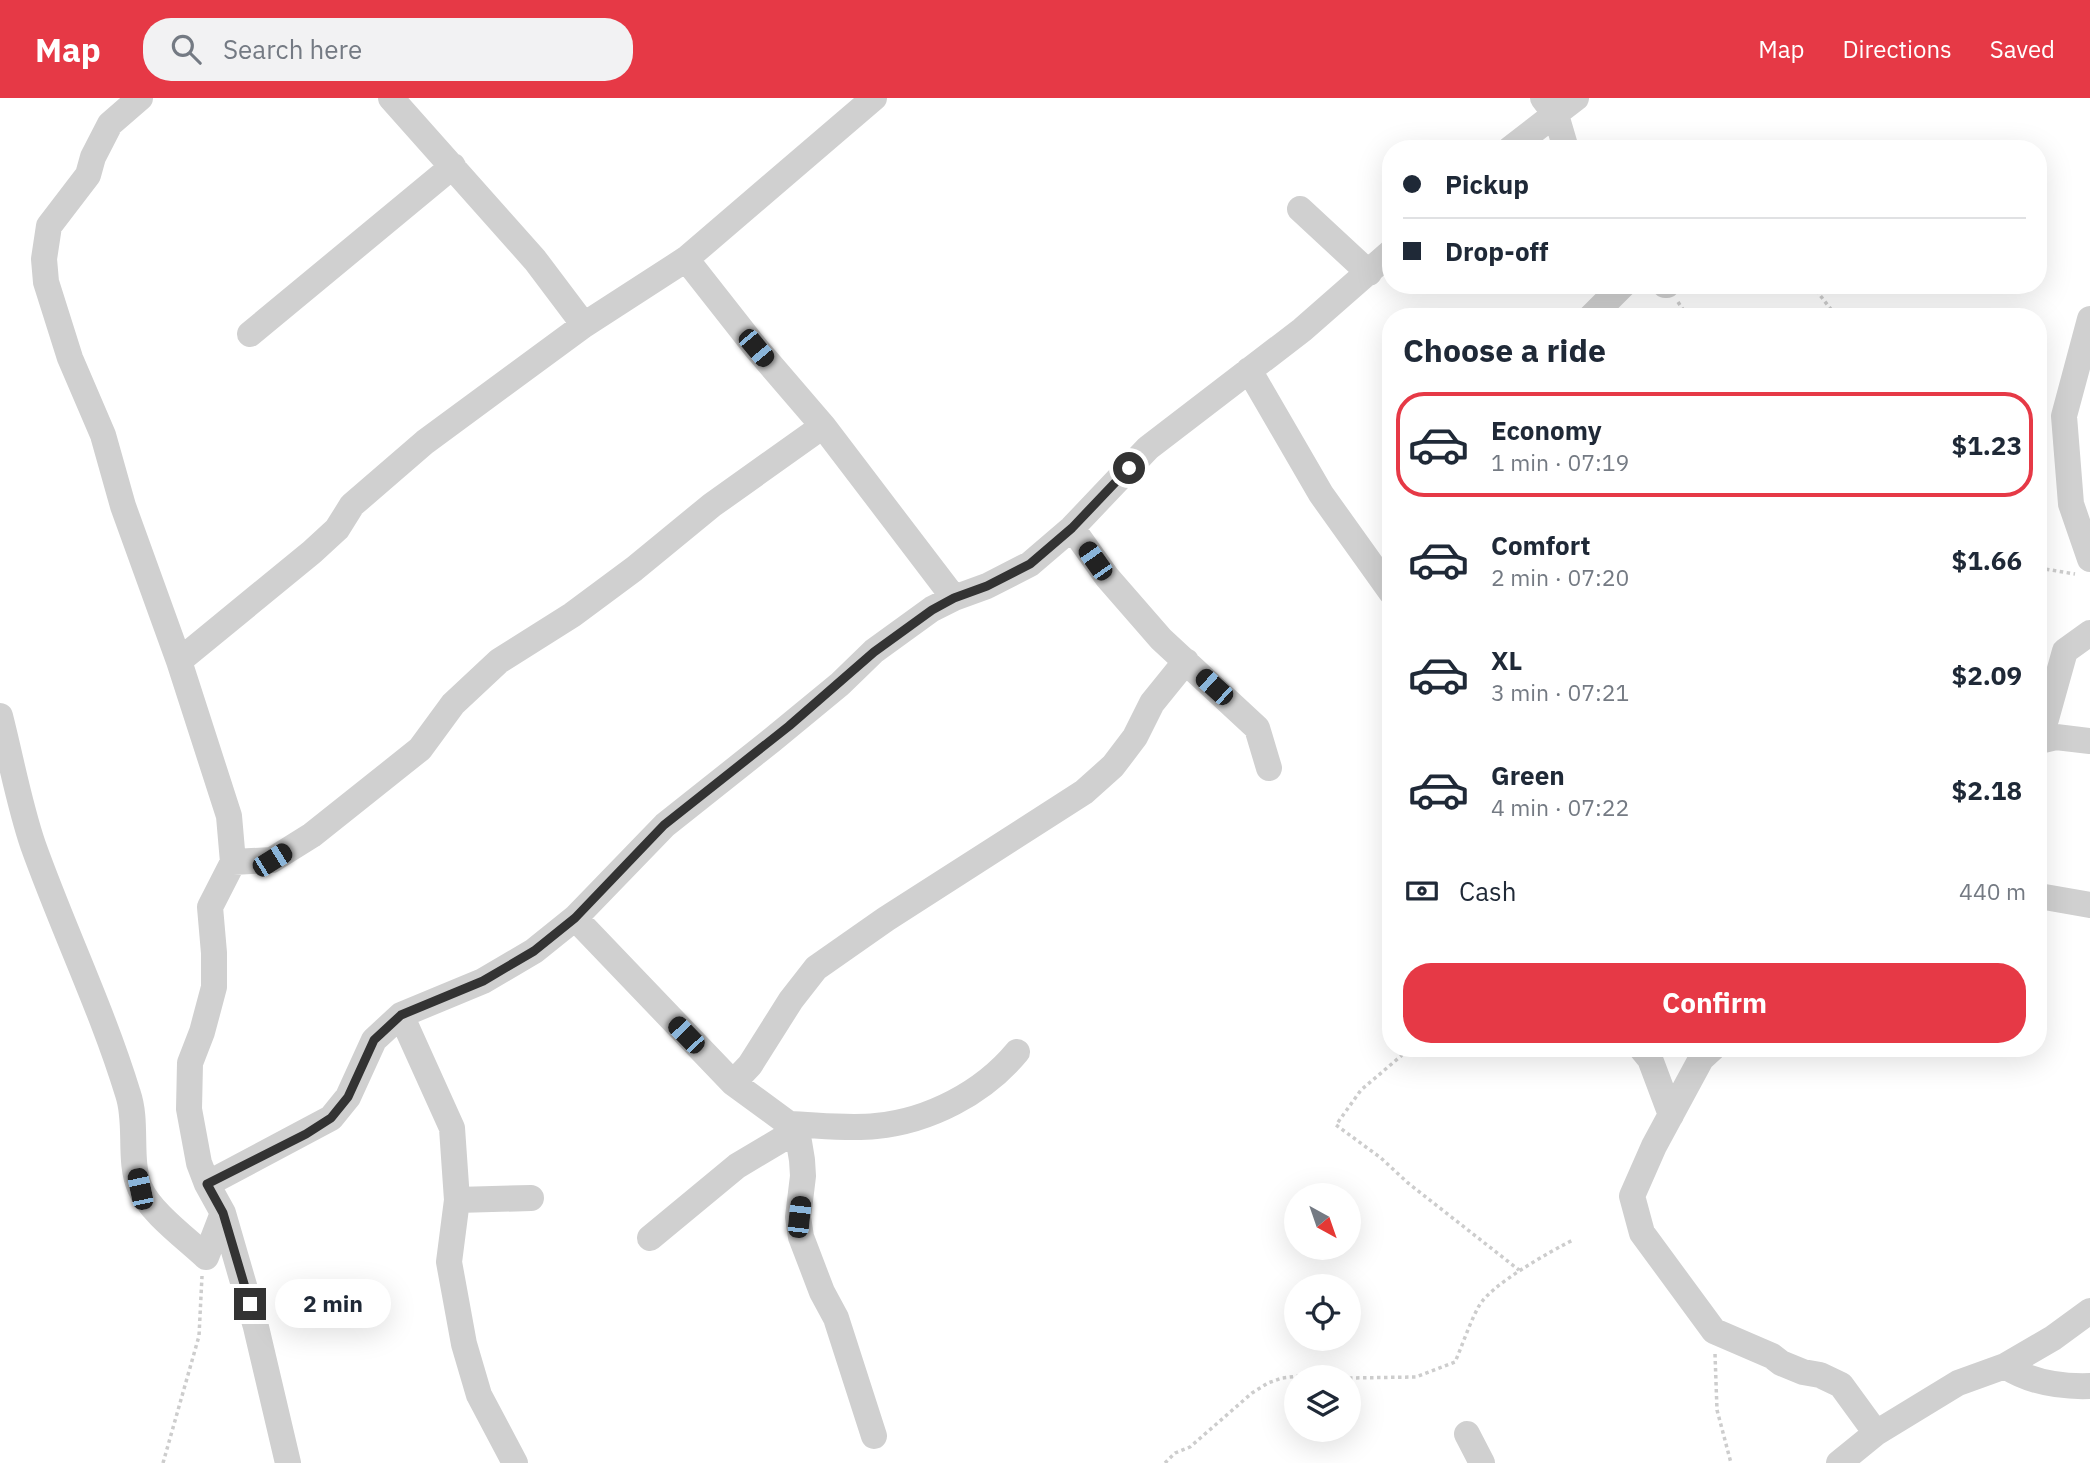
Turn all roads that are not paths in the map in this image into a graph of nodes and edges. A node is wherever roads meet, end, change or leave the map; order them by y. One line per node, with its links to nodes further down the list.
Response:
1 (140, 98): 24 (street)
2 (391, 98): 7 (street)
3 (874, 98): 9 (street)
4 (1558, 104): 5 (street); 6 (street)
5 (1520, 140)
6 (1564, 140)
7 (453, 166): 15 (street); 16 (street)
8 (1300, 209): 11 (street)
9 (686, 259): 15 (street); 18 (street)
10 (1382, 261): 11 (street)
11 (1369, 273): 17 (street)
12 (1614, 294): 13 (street)
13 (1600, 308)
14 (2090, 319): 20 (street)
15 (584, 325): 24 (street)
16 (250, 334)
17 (1249, 370): 19 (street); 21 (street)
18 (823, 426): 22 (street); 31 (street)
19 (1072, 528): 22 (street); 25 (street)
20 (2084, 567)
21 (1382, 579)
22 (954, 598): 34 (street)
23 (2090, 634): 27 (street)
24 (179, 660): 31 (street)
25 (1186, 662): 30 (street); 39 (street)
26 (0, 716): 45 (street)
27 (2047, 716)
28 (2047, 739): 29 (street)
29 (2090, 741)
30 (1269, 768)
31 (233, 862): 42 (street)
32 (2047, 897): 33 (street)
33 (2090, 905)
34 (575, 918): 35 (street); 39 (street)
35 (401, 1015): 42 (street); 44 (street)
36 (1017, 1052): 41 (street)
37 (1648, 1057): 40 (street)
38 (1703, 1057): 40 (street)
39 (733, 1083): 41 (street)
40 (1671, 1115): 50 (street)
41 (791, 1128): 46 (street); 52 (street)
42 (207, 1184): 45 (street)
43 (531, 1198): 44 (street)
44 (457, 1200): 54 (street)
45 (223, 1213): 53 (street)
46 (650, 1238)
47 (2090, 1311): 48 (street)
48 (2005, 1366): 49 (street); 50 (street)
49 (2090, 1386)
50 (1876, 1433): 56 (street)
51 (1467, 1434): 55 (street)
52 (874, 1436)
53 (288, 1463)
54 (515, 1463)
55 (1482, 1463)
56 (1839, 1463)

